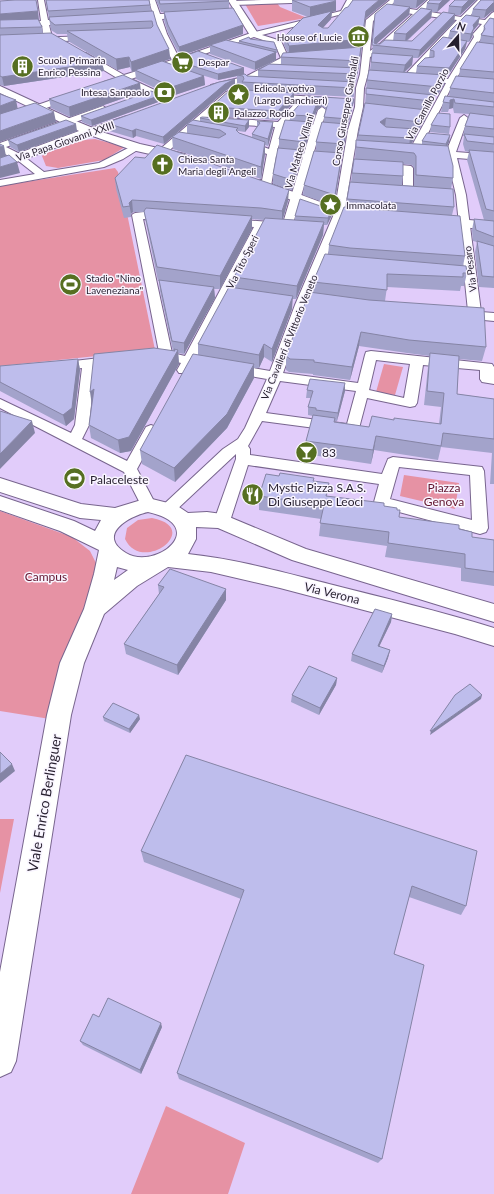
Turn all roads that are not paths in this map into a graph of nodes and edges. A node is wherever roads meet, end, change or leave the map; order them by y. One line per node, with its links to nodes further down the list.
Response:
1 (321, 0): 11 (street)
2 (352, 0): 15 (street)
3 (419, 0): 5 (street)
4 (482, 0): 21 (street)
5 (431, 1): 9 (street)
6 (397, 2): 9 (street); 10 (street)
7 (40, 3): 24 (street)
8 (156, 4): 16 (street)
9 (424, 7): 12 (street)
10 (385, 8): 12 (street); 18 (street)
11 (234, 9): 30 (street)
12 (417, 13): 20 (street); 21 (street)
13 (194, 14): 16 (street)
14 (494, 14): 26 (street, Via Camillo Porzio)
15 (338, 15): 17 (street); 25 (street); 27 (street)
16 (158, 16): 19 (street); 46 (street)
17 (351, 17)
18 (370, 17): 20 (street); 23 (street); 48 (street, Corso Giuseppe Garibaldi)
19 (129, 18)
20 (411, 19): 38 (street)
21 (462, 19): 26 (street); 35 (street)
22 (84, 21): 24 (street)
23 (384, 22)
24 (44, 23): 29 (street); 33 (street)
25 (296, 23): 30 (street); 32 (street)
26 (486, 23): 28 (street); 57 (street, Via Camillo Porzio)
27 (331, 24)
28 (494, 24)
29 (0, 26)
30 (254, 35): 32 (street); 36 (street)
31 (97, 37): 33 (street)
32 (282, 38): 44 (street)
33 (55, 40): 34 (street); 55 (street)
34 (0, 41)
35 (439, 42): 37 (street); 47 (street)
36 (225, 44): 40 (street); 41 (street)
37 (452, 44)
38 (384, 45): 39 (street); 48 (street)
39 (396, 46)
40 (243, 49)
41 (197, 53): 43 (street); 46 (street)
42 (270, 56): 44 (street)
43 (209, 58)
44 (288, 58): 51 (street)
45 (382, 59): 48 (street)
46 (176, 60): 50 (street)
47 (417, 62): 49 (street); 57 (street)
48 (364, 64): 84 (street, Corso Giuseppe Garibaldi)
49 (434, 64)
50 (162, 65): 52 (street); 55 (street)
51 (268, 69): 54 (street); 56 (street)
52 (176, 70)
53 (242, 70): 56 (street)
54 (283, 70)
55 (123, 78): 59 (street); 62 (street)
56 (253, 79): 61 (street); 76 (street)
57 (451, 81): 58 (street); 86 (street, Via Camillo Porzio)
58 (494, 85)
59 (102, 86)
60 (0, 89): 69 (street)
61 (203, 91)
62 (152, 92): 65 (street); 71 (street)
63 (80, 93): 72 (street)
64 (259, 96): 67 (street)
65 (138, 97)
66 (0, 98): 69 (street)
67 (302, 99): 68 (street); 73 (street)
68 (338, 101)
69 (25, 103): 72 (street)
70 (110, 107): 78 (street)
71 (158, 107)
72 (37, 108): 77 (street); 78 (street)
73 (294, 109): 80 (street); 82 (street, Via Matteo Villani)
74 (136, 116): 85 (street, Via Papa Giovanni XXIII)
75 (464, 118): 96 (street)
76 (201, 119): 79 (street); 81 (street)
77 (0, 121)
78 (68, 122): 85 (street); 90 (street)
79 (259, 124): 80 (street); 93 (street)
80 (280, 125): 82 (street); 93 (street)
81 (191, 128): 83 (street); 88 (street)
82 (317, 128): 84 (street); 95 (street, Via Matteo Villani)
83 (205, 130)
84 (353, 130): 107 (street, Corso Giuseppe Garibaldi)
85 (91, 131): 91 (street); 97 (street, Via Papa Giovanni XXIII)
86 (419, 134): 87 (street); 96 (street, Via Camillo Porzio)
87 (436, 136)
88 (178, 139): 89 (street); 92 (street)
89 (192, 141)
90 (0, 147): 97 (street)
91 (136, 147): 92 (street); 101 (street, Via Papa Giovanni XXIII)
92 (162, 152): 98 (street)
93 (272, 153): 95 (street); 104 (street)
94 (492, 155): 96 (street)
95 (313, 156): 106 (street, Via Matteo Villani)
96 (452, 156): 113 (street, Via Pesaro)
97 (19, 157): 99 (street, Via Papa Giovanni XXIII); 101 (street)
98 (195, 162)
99 (0, 164)
100 (370, 165): 105 (street)
101 (42, 175): 103 (street, Via Papa Giovanni XXIII)
102 (253, 181): 104 (street)
103 (0, 183)
104 (266, 186): 106 (street)
105 (395, 191)
106 (296, 198): 107 (street); 112 (street, Via Matteo Villani)
107 (339, 214): 109 (street); 116 (street, Via Cavalieri di Vittorio Veneto)
108 (176, 218): 121 (street)
109 (387, 218)
110 (417, 220): 113 (street)
111 (215, 221): 112 (street)
112 (261, 224): 124 (street, Via Tito Speri)
113 (463, 224): 114 (street); 117 (street, Via Pesaro)
114 (494, 226)
115 (318, 229): 116 (street)
116 (333, 231): 127 (street, Via Cavalieri di Vittorio Veneto)
117 (467, 244): 118 (street); 120 (street, Via Pesaro)
118 (480, 248)
119 (455, 274): 120 (street)
120 (470, 275): 129 (street, Via Pesaro)
121 (152, 285): 122 (street); 131 (street)
122 (166, 287)
123 (210, 292): 124 (street)
124 (229, 295): 134 (street, Via Tito Speri)
125 (319, 302): 127 (street)
126 (286, 303): 127 (street)
127 (302, 303): 139 (street, Via Cavalieri di Vittorio Veneto)
128 (452, 314): 129 (street)
129 (475, 315): 130 (street)
130 (494, 317)
131 (166, 355): 132 (street); 134 (street)
132 (143, 357)
133 (128, 359): 136 (street)
134 (189, 361): 139 (street); 141 (street, Via Tito Speri)
135 (417, 361): 137 (street); 142 (street); 142 (street)
136 (89, 363): 138 (street); 146 (street)
137 (490, 364): 140 (street)
138 (45, 368)
139 (275, 376): 142 (street); 144 (street, Via Cavalieri di Vittorio Veneto)
140 (494, 380)
141 (178, 382)
142 (363, 391): 144 (street)
143 (0, 403): 146 (street)
144 (257, 416): 147 (street, Via Cavalieri di Vittorio Veneto)
145 (156, 422): 149 (street)
146 (74, 440): 149 (street)
147 (243, 442): 148 (street); 154 (street, Via Cavalieri di Vittorio Veneto)
148 (243, 459): 150 (street); 156 (street)
149 (130, 469): 153 (street)
150 (387, 480): 150 (street)
151 (0, 485): 155 (street)
152 (0, 503): 157 (street)
153 (148, 505): 154 (street); 155 (street)
154 (176, 514): 156 (street); 158 (street)
155 (118, 515): 157 (street)
156 (222, 521): 160 (street)
157 (107, 547): 158 (street); 159 (street, Viale Enrico Berlinguer)
158 (163, 561): 159 (street); 161 (street, Via Verona)
159 (95, 609): 162 (street, Viale Enrico Berlinguer)
160 (494, 613)
161 (494, 637)
162 (0, 1061)

